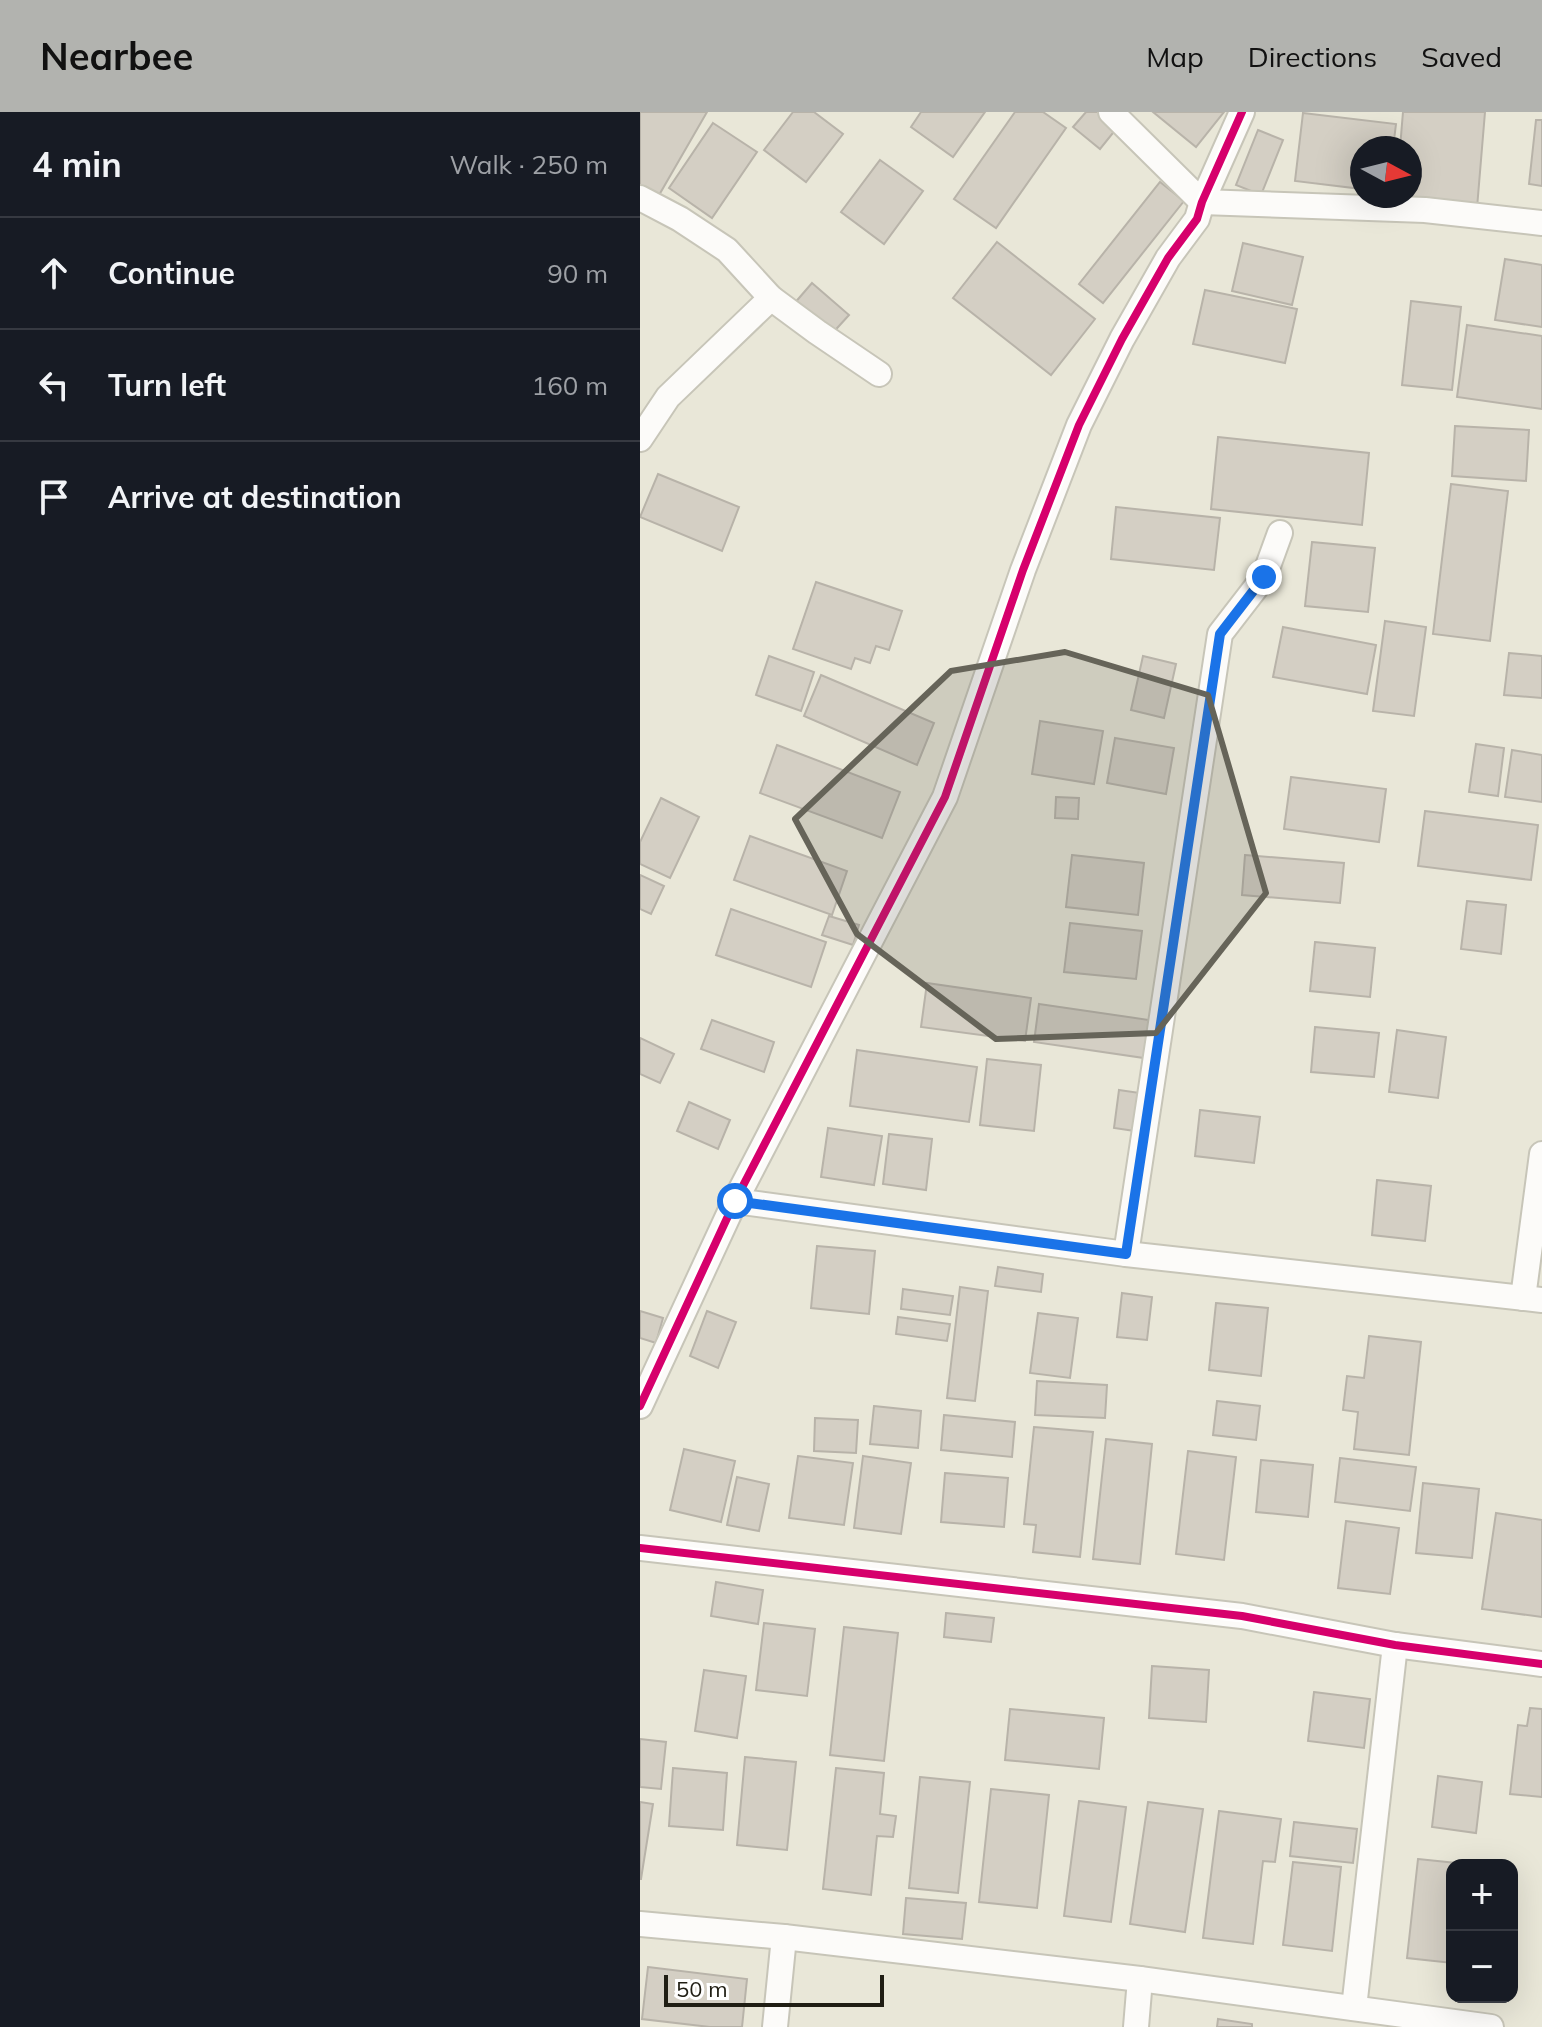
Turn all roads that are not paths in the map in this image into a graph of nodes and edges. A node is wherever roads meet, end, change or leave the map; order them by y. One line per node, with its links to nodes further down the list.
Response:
1 (1111, 112): 4 (street)
2 (1242, 112): 4 (street)
3 (640, 198): 6 (street)
4 (1202, 202): 5 (street); 11 (street)
5 (1542, 223)
6 (771, 298): 7 (street); 8 (street)
7 (879, 374)
8 (640, 439)
9 (1280, 533): 12 (street)
10 (1542, 1154): 13 (street)
11 (735, 1201): 12 (street); 14 (street)
12 (1126, 1254): 13 (street)
13 (1533, 1299)
14 (640, 1406)
15 (640, 1548): 16 (street)
16 (1395, 1645): 17 (street); 21 (street)
17 (1542, 1664)
18 (640, 1924): 19 (street)
19 (784, 1937): 20 (street); 22 (street)
20 (1140, 1979): 21 (street); 23 (street)
21 (1354, 2008): 24 (street)
22 (775, 2027)
23 (1136, 2027)
24 (1491, 2027)

